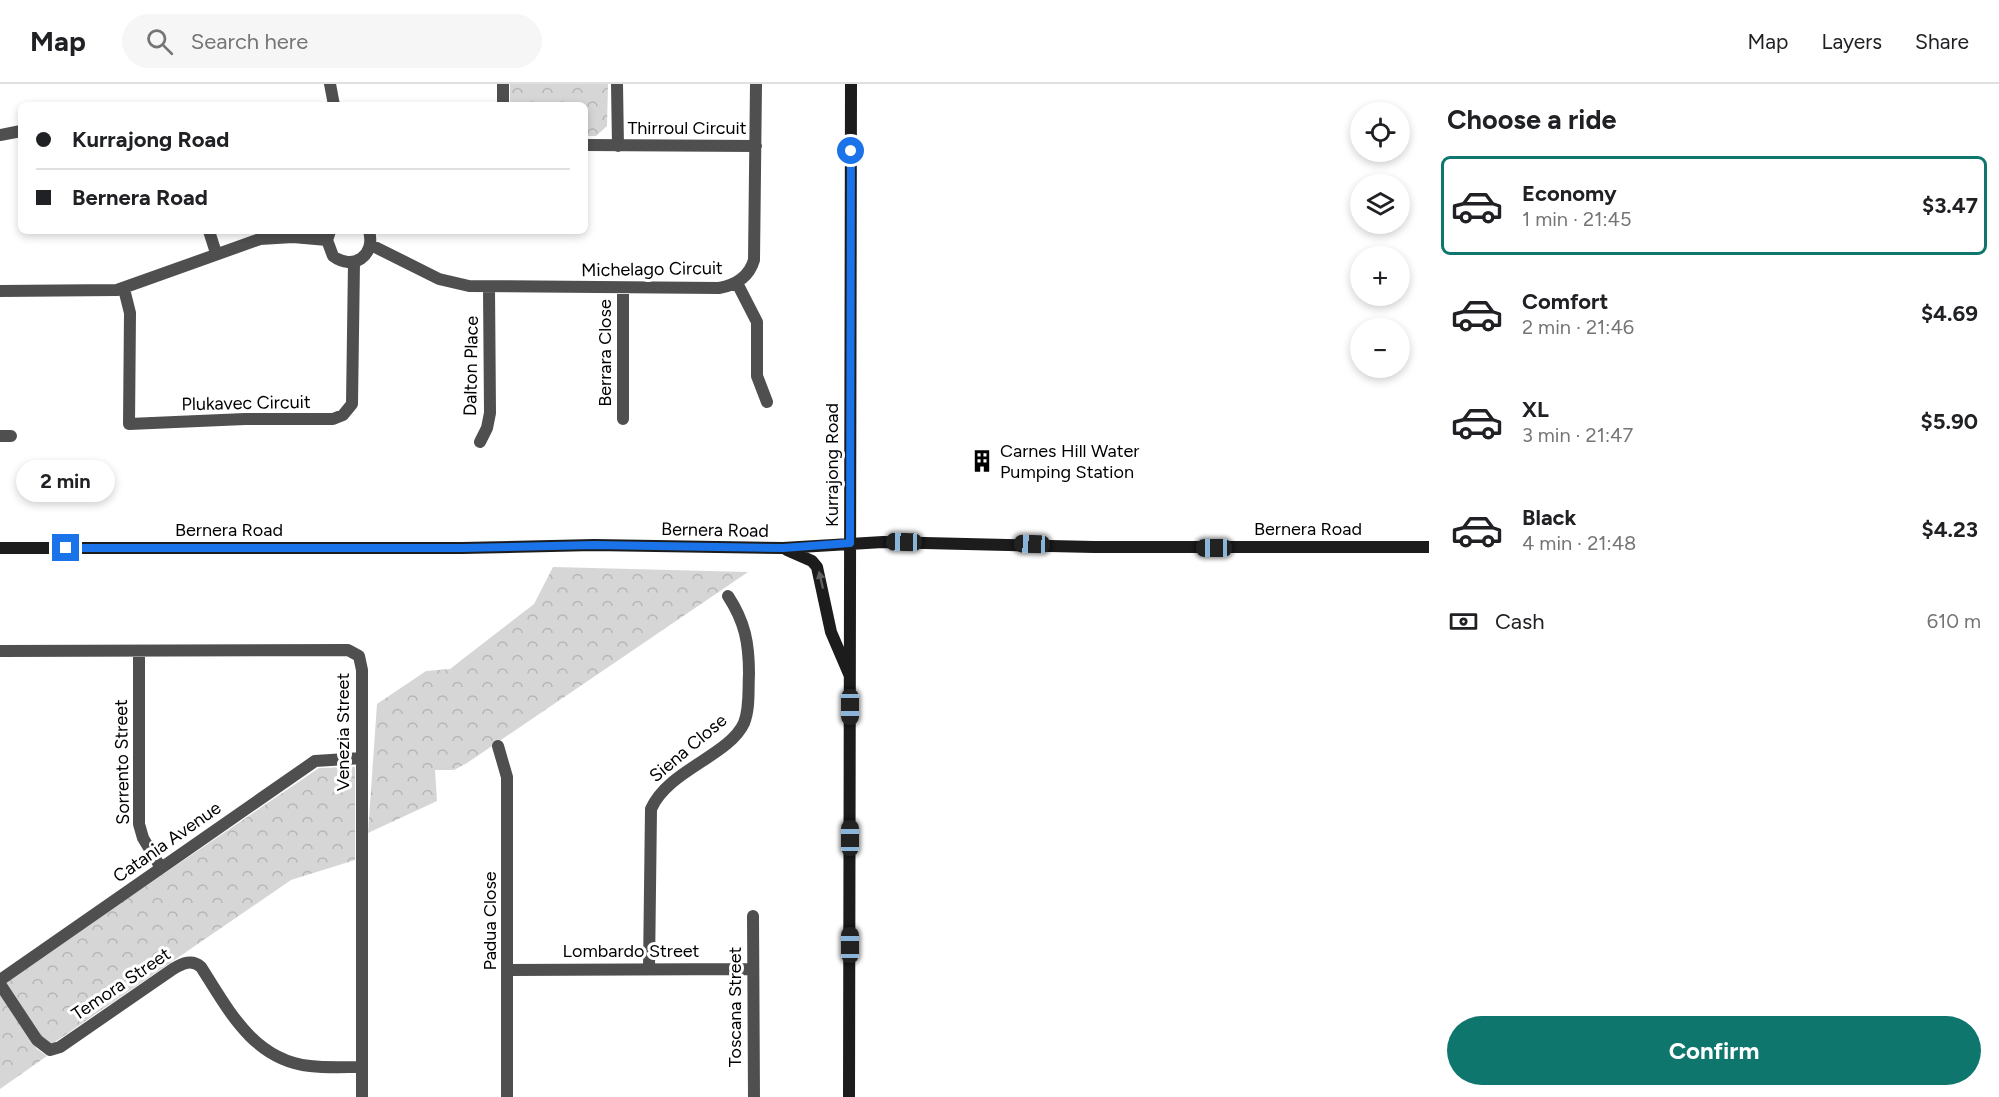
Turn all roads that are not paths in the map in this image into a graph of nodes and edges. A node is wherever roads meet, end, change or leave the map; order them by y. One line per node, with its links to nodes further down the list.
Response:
1 (330, 84): 6 (street)
2 (503, 84): 7 (street)
3 (617, 84): 11 (street, Thirroul Circuit)
4 (756, 84): 12 (street, Michelago Circuit)
5 (851, 84): 27 (main road, Kurrajong Road)
6 (333, 102)
7 (503, 102)
8 (18, 132): 9 (street)
9 (0, 135)
10 (588, 146): 11 (street, Thirroul Circuit)
11 (618, 146): 12 (street, Thirroul Circuit)
12 (756, 146): 19 (street, Michelago Circuit)
13 (210, 234): 17 (street)
14 (369, 234): 16 (street)
15 (328, 236): 17 (street); 18 (street)
16 (371, 245): 18 (street); 20 (street, Michelago Circuit)
17 (216, 253): 22 (street)
18 (354, 262): 22 (street, Plukavec Circuit)
19 (737, 283): 21 (street, Michelago Circuit); 24 (street)
20 (489, 288): 21 (street, Michelago Circuit); 26 (street, Dalton Place)
21 (623, 288): 25 (street, Berrara Close)
22 (124, 289): 23 (street)
23 (0, 291)
24 (767, 402)
25 (623, 419)
26 (480, 442)
27 (850, 543): 28 (main road, Bernera Road); 30 (main road, Bernera Road); 34 (main road, Kurrajong Road)
28 (1429, 547)
29 (0, 548): 30 (main road, Bernera Road)
30 (783, 548): 34 (main road, one-way to 30)
31 (728, 596): 39 (street, Siena Close)
32 (0, 651): 33 (street, Venezia Street)
33 (139, 651): 36 (street, Venezia Street); 37 (street, Sorrento Street)
34 (851, 680): 47 (main road, Kurrajong Road)
35 (498, 746): 41 (street, Padua Close)
36 (362, 758): 37 (street, Catania Avenue); 43 (street, Venezia Street)
37 (161, 868): 42 (street, Catania Avenue)
38 (753, 916): 40 (street, Toscana Street)
39 (649, 969): 40 (street, Lombardo Street); 41 (street, Lombardo Street)
40 (753, 969): 46 (street, Toscana Street)
41 (508, 970): 45 (street, Padua Close)
42 (0, 982): 43 (street, Temora Street)
43 (361, 1067): 44 (street, Venezia Street)
44 (362, 1097)
45 (507, 1097)
46 (754, 1097)
47 (849, 1097)

